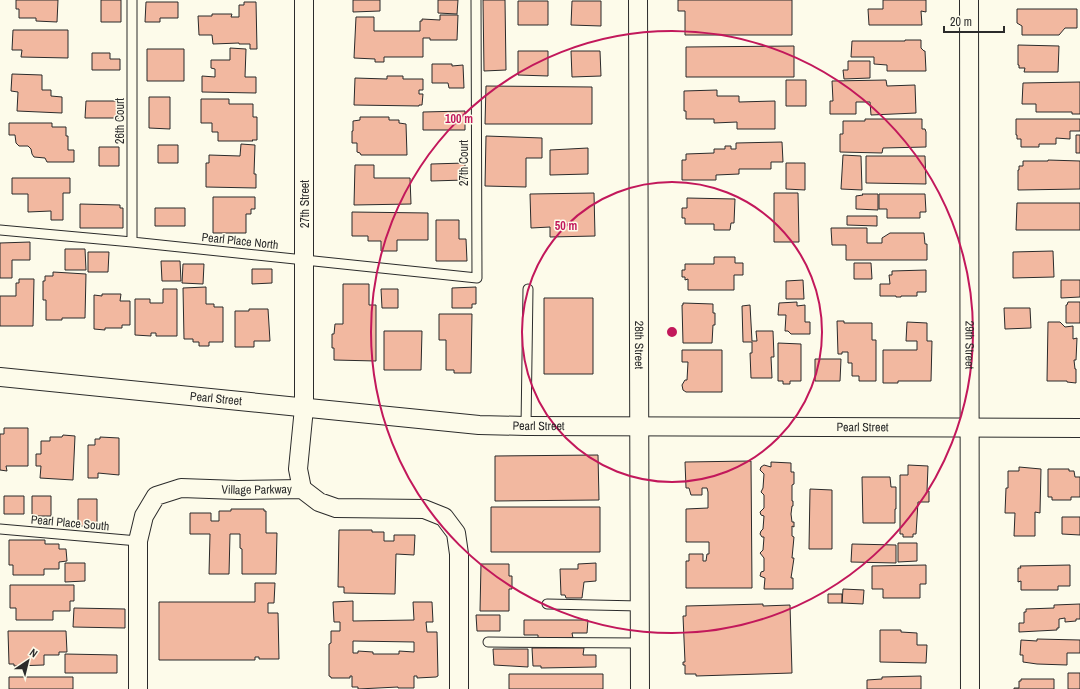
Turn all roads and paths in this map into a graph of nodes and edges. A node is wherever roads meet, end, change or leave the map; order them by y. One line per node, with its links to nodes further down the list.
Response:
1 (132, 0): 7 (lane, 26th Court)
2 (304, 0): 8 (street, 27th Street)
3 (476, 0): 9 (lane, 27th Court)
4 (638, 0): 14 (street, 28th Street)
5 (969, 0): 15 (street, 29th Street)
6 (0, 230): 7 (lane, Pearl Place North)
7 (132, 242): 8 (lane, Pearl Place North)
8 (305, 260): 9 (lane, Pearl Place North); 12 (street, 27th Street)
9 (476, 278)
10 (528, 289): 13 (lane)
11 (0, 377): 12 (street, Pearl Street)
12 (304, 408): 13 (street, Pearl Street); 17 (street, 27th Street)
13 (526, 426): 14 (street, Pearl Street)
14 (639, 426): 15 (street, Pearl Street); 21 (street, 28th Street)
15 (970, 428): 16 (street, Pearl Street); 27 (street, 29th Street)
16 (1080, 428)
17 (302, 489): 19 (street, Village Parkway); 25 (street, Village Parkway)
18 (0, 529): 19 (lane, Pearl Place South)
19 (138, 541): 24 (street, Village Parkway)
20 (547, 604): 21 (lane)
21 (640, 606): 23 (street, 28th Street)
22 (488, 642): 23 (lane)
23 (640, 643): 26 (street, 28th Street)
24 (138, 689)
25 (459, 689)
26 (640, 689)
27 (970, 689)

